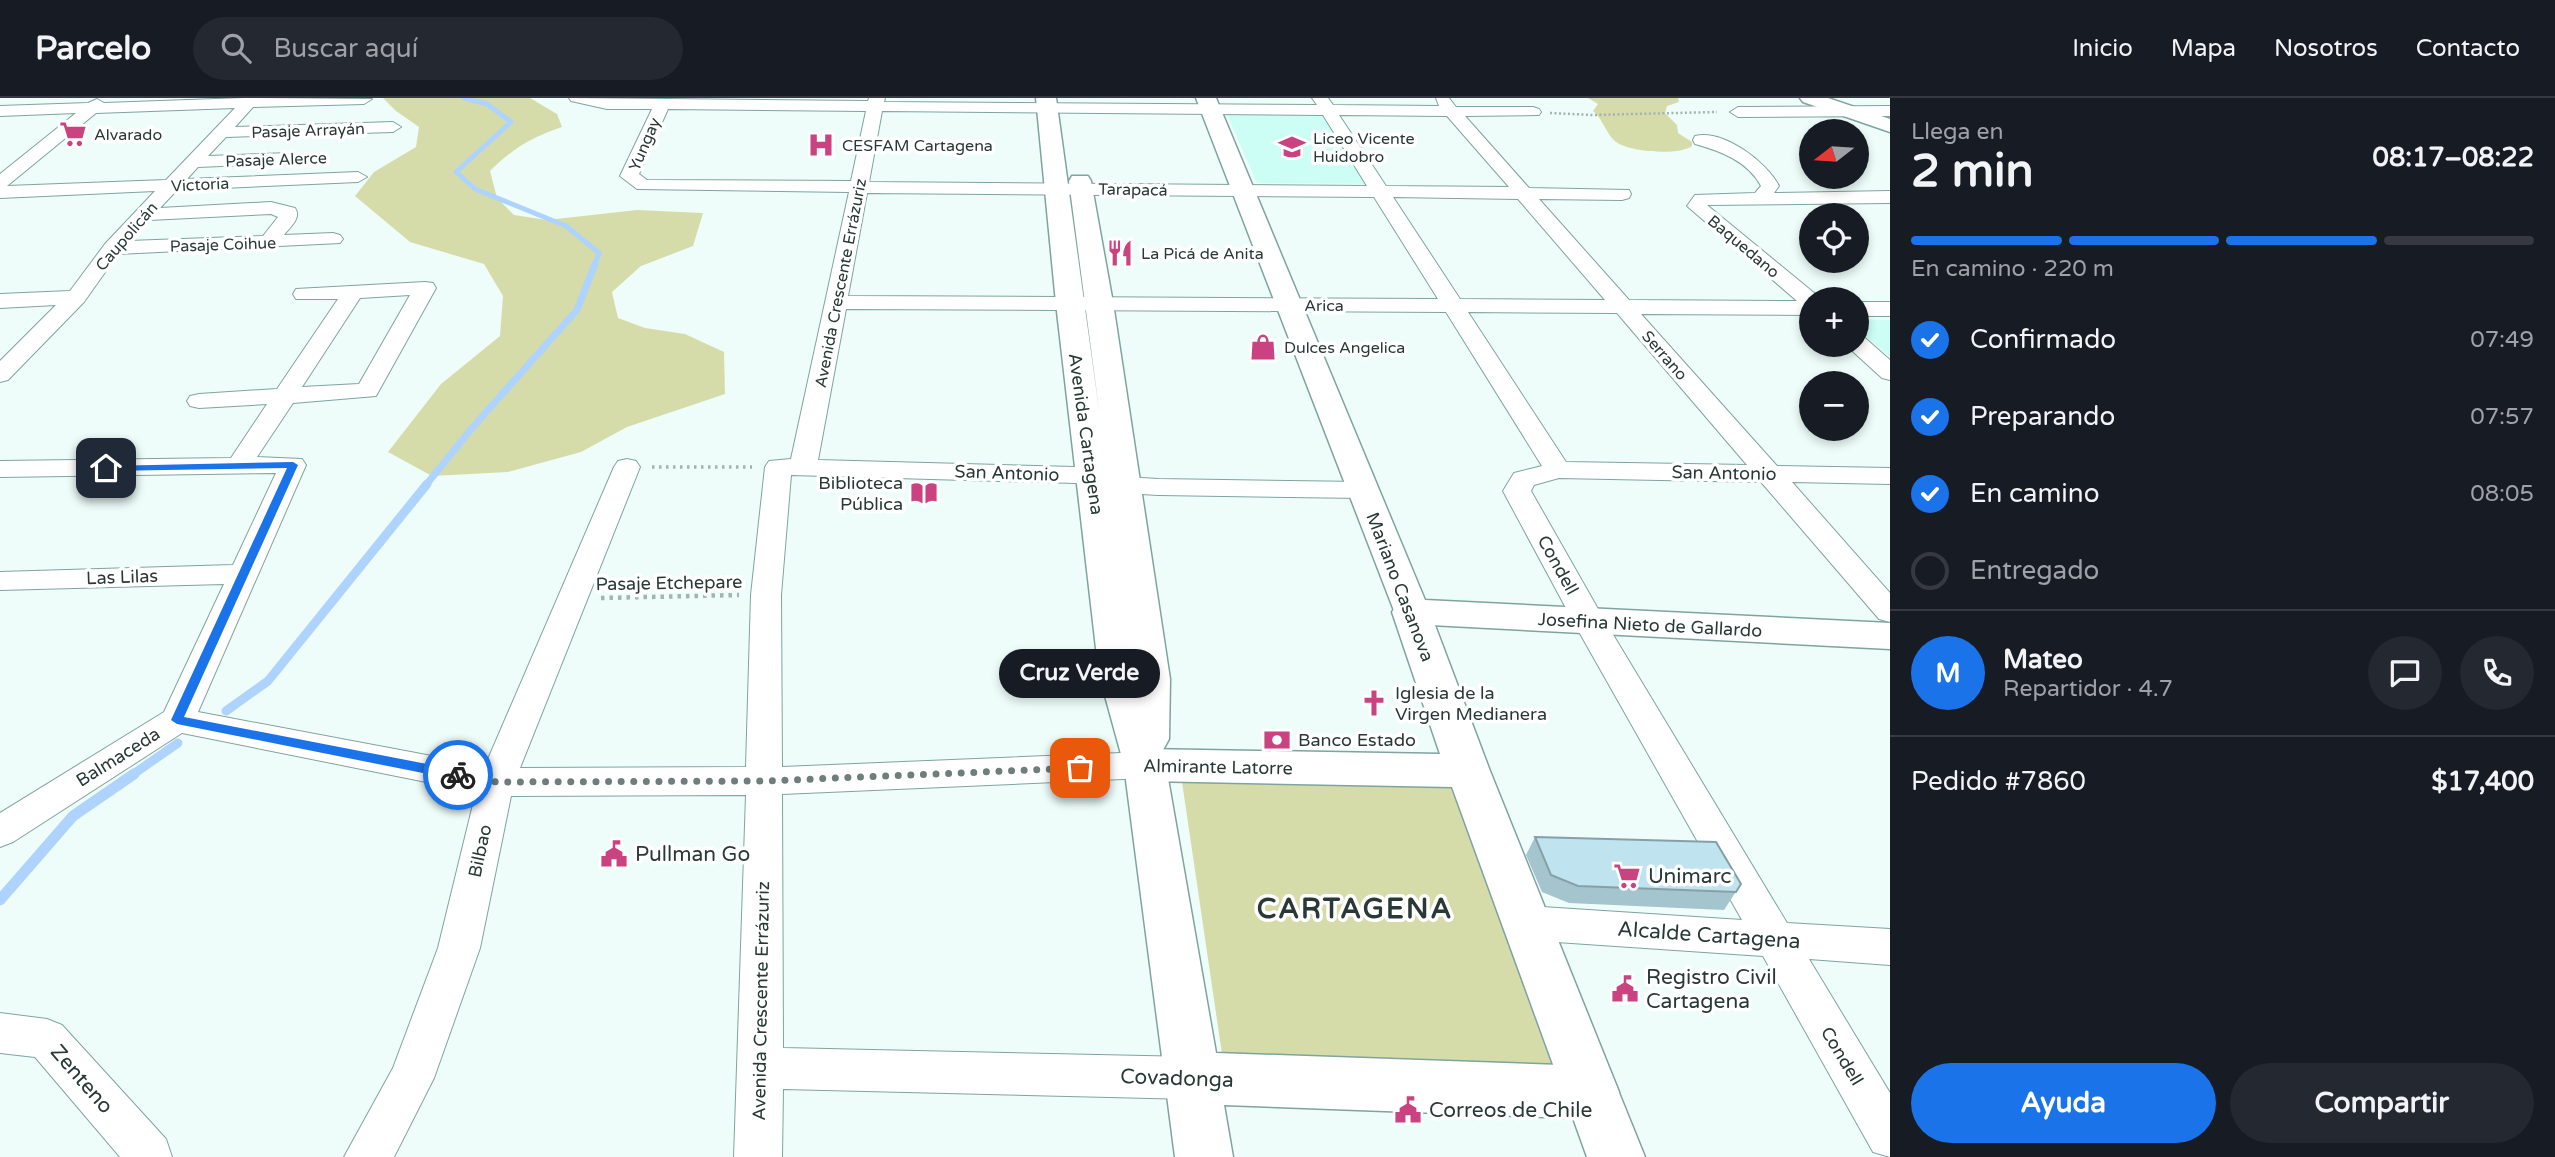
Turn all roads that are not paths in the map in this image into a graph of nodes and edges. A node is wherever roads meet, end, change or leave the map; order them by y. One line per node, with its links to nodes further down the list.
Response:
1 (577, 98): 5 (street)
2 (1810, 98): 13 (main road)
3 (364, 99): 4 (street)
4 (251, 101): 8 (street); 19 (street, Caupolicán)
5 (663, 101): 6 (street); 25 (street, Yungay)
6 (876, 102): 7 (street); 27 (street, Avenida Crescente Errázuriz)
7 (1056, 102): 9 (street); 28 (main road, Avenida Cartagena)
8 (98, 103): 12 (street); 24 (street)
9 (1208, 103): 10 (street); 29 (main road, Mariano Casanova)
10 (1323, 104): 11 (street); 30 (street)
11 (1446, 104): 15 (street); 32 (street, Serrano)
12 (0, 111)
13 (1848, 111): 14 (street); 16 (street); 17 (main road)
14 (1890, 111)
15 (1533, 112)
16 (1738, 112)
17 (1890, 126)
18 (393, 127): 19 (street, Pasaje Arrayán)
19 (222, 132): 22 (street, Caupolicán)
20 (1701, 140): 35 (street)
21 (303, 158): 22 (street, Pasaje Alerce)
22 (194, 162): 26 (street, Caupolicán)
23 (358, 177): 26 (street, Victoria)
24 (0, 183)
25 (643, 185): 27 (street, Tarapacá)
26 (171, 186): 31 (street, Victoria); 36 (street, Caupolicán)
27 (859, 187): 28 (street, Tarapacá); 45 (street, Avenida Crescente Errázuriz)
28 (1069, 189): 29 (street, Tarapacá); 46 (main road, Avenida Cartagena); 47 (main road, Avenida Cartagena)
29 (1243, 190): 30 (street, Tarapacá); 48 (main road, Mariano Casanova)
30 (1379, 191): 32 (street, Tarapacá); 49 (street)
31 (0, 192)
32 (1523, 193): 33 (street, Tarapacá); 50 (street, Serrano)
33 (1622, 194)
34 (1890, 197): 35 (street)
35 (1760, 198): 41 (street, Baquedano)
36 (145, 214): 38 (street); 39 (street, Caupolicán)
37 (333, 239): 38 (street, Pasaje Coihue)
38 (269, 242): 39 (street, Pasaje Coihue)
39 (112, 248): 43 (street, Caupolicán)
40 (354, 292): 42 (street); 57 (street); 57 (street)
41 (1799, 292)
42 (304, 294)
43 (76, 297): 44 (street); 56 (street, Caupolicán)
44 (0, 301)
45 (836, 302): 46 (street, Arica); 61 (street, Avenida Crescente Errázuriz)
46 (1069, 303): 47 (street, Arica); 66 (main road, Avenida Cartagena)
47 (1100, 303): 48 (street, Arica); 66 (main road, Avenida Cartagena)
48 (1288, 304): 49 (street, Arica); 67 (main road, Mariano Casanova)
49 (1453, 306): 50 (street, Arica); 63 (street)
50 (1623, 307): 51 (street, Arica); 64 (street, Serrano)
51 (1799, 309)
52 (1869, 309): 53 (street)
53 (1890, 309)
54 (1869, 354): 55 (street)
55 (1890, 373)
56 (0, 375)
57 (283, 397): 58 (street); 59 (street)
58 (199, 401)
59 (238, 467): 62 (street); 68 (street, Balmaceda)
60 (627, 467): 78 (street, Bilbao)
61 (790, 467): 66 (street, San Antonio); 77 (street, Avenida Crescente Errázuriz)
62 (0, 469)
63 (1558, 470): 64 (street, San Antonio); 72 (street, Condell)
64 (1769, 473): 65 (street, San Antonio); 71 (street, Serrano)
65 (1890, 476)
66 (1109, 482): 67 (street, San Antonio); 75 (main road, Avenida Cartagena)
67 (1362, 490): 70 (main road, Mariano Casanova)
68 (243, 574): 69 (street, Las Lilas); 74 (street, Balmaceda)
69 (0, 581)
70 (1411, 612): 72 (main road, Josefina Nieto de Gallardo); 76 (main road, Mariano Casanova)
71 (1890, 612)
72 (1590, 623): 73 (main road, Josefina Nieto de Gallardo); 81 (street, Condell)
73 (1890, 636)
74 (177, 720): 78 (street, Almirante Latorre); 79 (street, Balmaceda)
75 (1146, 765): 76 (main road, Almirante Latorre); 77 (street, Almirante Latorre); 85 (main road, Avenida Cartagena)
76 (1468, 771): 80 (main road, Mariano Casanova)
77 (765, 781): 78 (street, Almirante Latorre); 84 (street, Avenida Crescente Errázuriz)
78 (496, 782): 89 (street, Bilbao)
79 (0, 832)
80 (1527, 923): 81 (street, Alcalde Cartagena); 86 (main road, Mariano Casanova)
81 (1773, 940): 82 (street, Alcalde Cartagena); 87 (street, Condell)
82 (1890, 947)
83 (0, 1033): 88 (street, Zenteno)
84 (761, 1068): 85 (street, Covadonga); 90 (street, Avenida Crescente Errázuriz)
85 (1191, 1078): 86 (main road, Covadonga); 91 (main road, Avenida Cartagena)
86 (1591, 1092): 92 (main road, Mariano Casanova)
87 (1890, 1136)
88 (149, 1154)
89 (368, 1157)
90 (758, 1157)
91 (1204, 1157)
92 (1616, 1157)

